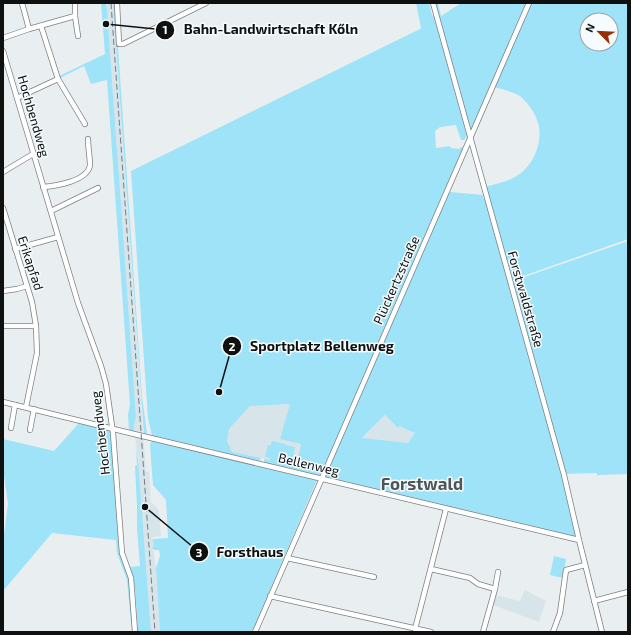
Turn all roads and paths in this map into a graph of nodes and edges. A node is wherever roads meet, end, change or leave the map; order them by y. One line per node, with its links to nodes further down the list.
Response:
1 (22, 3): 9 (street)
2 (75, 3): 7 (street)
3 (117, 3): 4 (street)
4 (206, 3)
5 (433, 3): 16 (street, Forstwaldstraße)
6 (528, 3): 16 (street, Plückertzstraße)
7 (75, 16): 8 (street); 10 (street)
8 (41, 26): 9 (street); 13 (street)
9 (30, 29): 11 (street)
10 (78, 36)
11 (3, 38)
12 (3, 51): 14 (street, Hochbendweg)
13 (58, 79): 14 (street); 15 (street)
14 (17, 98): 18 (street, Hochbendweg)
15 (85, 124)
16 (470, 137): 37 (street, Plückertzstraße); 39 (street, Forstwaldstraße)
17 (88, 139): 20 (street)
18 (33, 154): 19 (street); 20 (street, Hochbendweg)
19 (3, 172)
20 (43, 187): 23 (street, Hochbendweg)
21 (98, 188): 23 (street)
22 (3, 208): 25 (street, Erikapfad)
23 (51, 211): 24 (street, Hochbendweg)
24 (58, 237): 25 (street); 35 (street, Hochbendweg)
25 (15, 249): 26 (street, Erikapfad)
26 (27, 286): 27 (street); 29 (street, Erikapfad)
27 (3, 291)
28 (3, 326): 29 (street)
29 (36, 326): 32 (street, Erikapfad)
30 (3, 402): 31 (street, Bellenweg)
31 (15, 405): 32 (street, Bellenweg); 34 (street)
32 (26, 407): 33 (street, Bellenweg)
33 (34, 409): 35 (street, Bellenweg); 36 (street)
34 (11, 428)
35 (113, 428): 37 (street, Bellenweg); 50 (street, Hochbendweg)
36 (30, 430)
37 (321, 479): 38 (street, Bellenweg); 40 (street, Plückertzstraße)
38 (446, 509): 39 (street, Bellenweg); 42 (street)
39 (579, 540): 41 (street, Forstwaldstraße)
40 (287, 558): 44 (street); 47 (street, Plückertzstraße)
41 (585, 565): 48 (street, Forstwaldstraße); 54 (street)
42 (431, 568): 45 (street); 49 (street)
43 (498, 572): 45 (street)
44 (374, 578)
45 (494, 588): 53 (street)
46 (628, 592): 48 (street)
47 (270, 596): 49 (street); 51 (street, Plückertzstraße)
48 (594, 601): 55 (street, Forstwaldstraße)
49 (415, 629): 52 (street)
50 (135, 632)
51 (255, 632)
52 (431, 632)
53 (483, 632)
54 (552, 632)
55 (602, 632)

